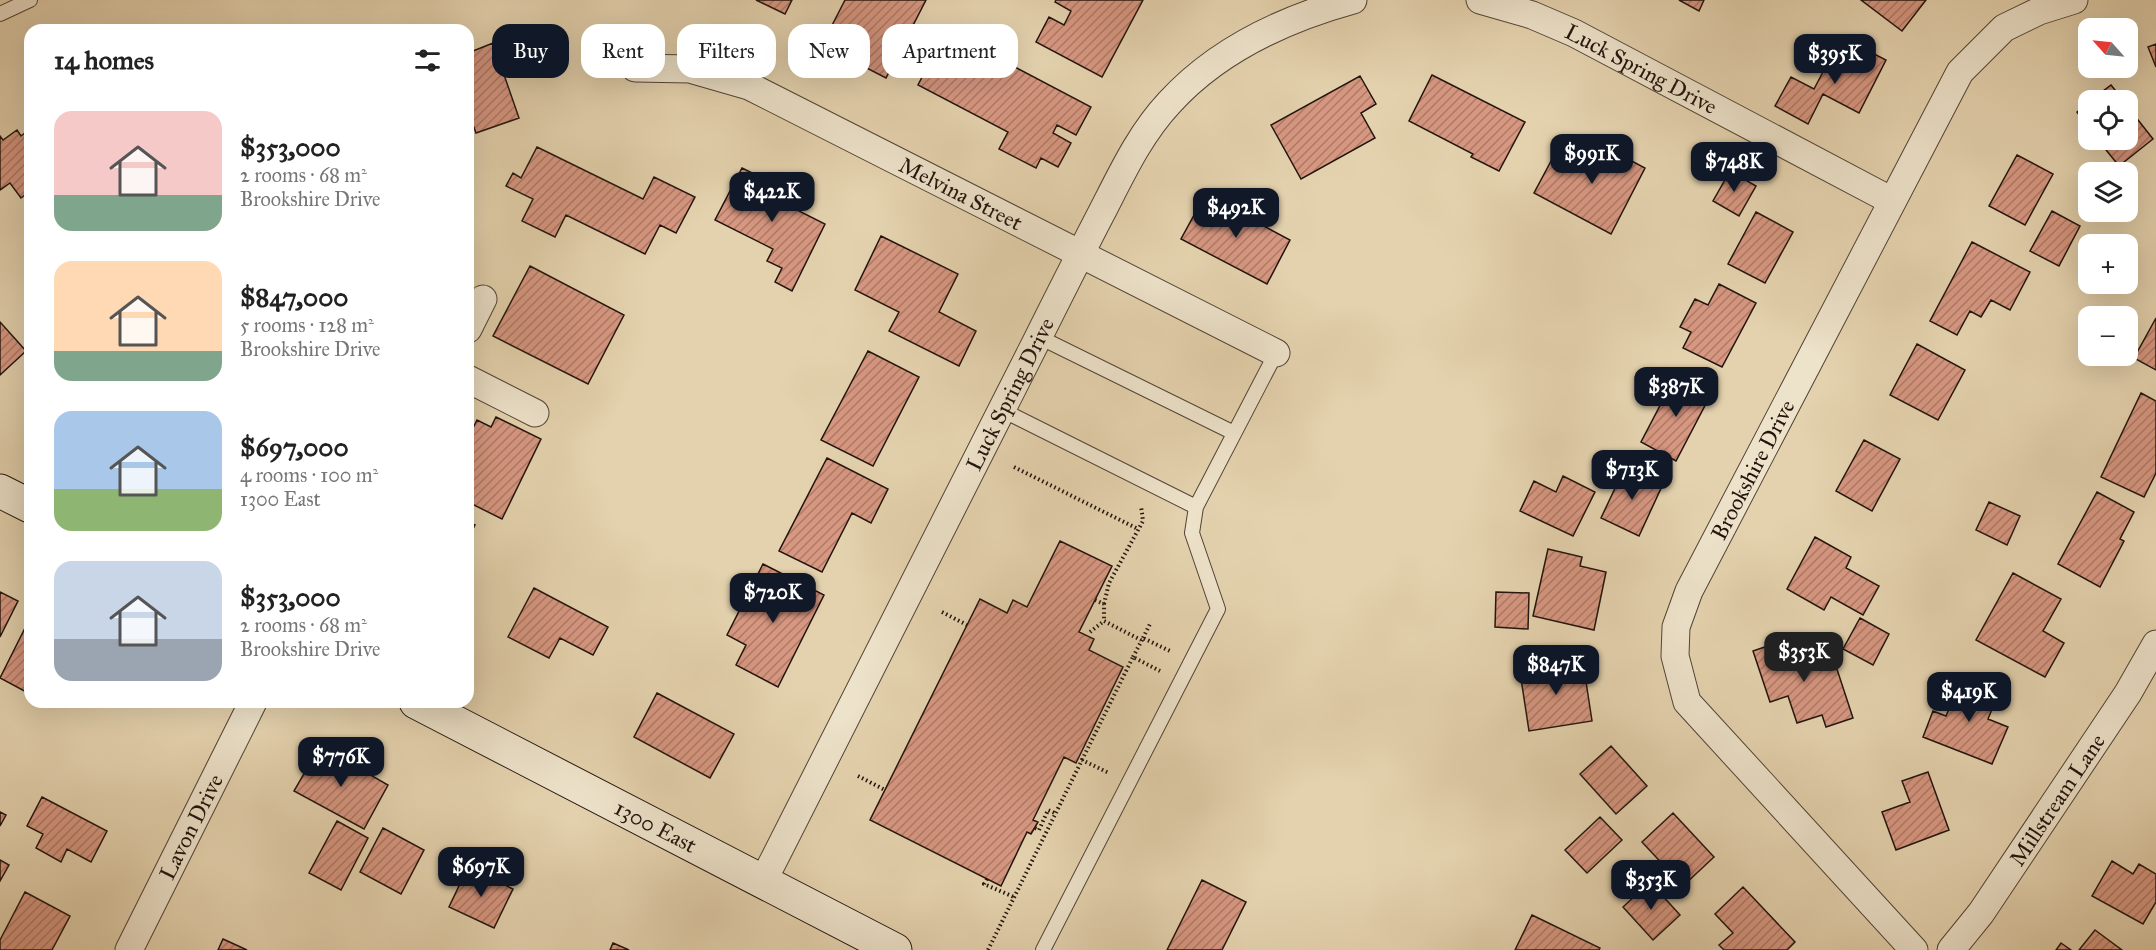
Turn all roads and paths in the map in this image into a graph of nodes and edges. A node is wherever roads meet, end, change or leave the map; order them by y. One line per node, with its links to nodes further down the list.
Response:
1 (30, 0): 5 (lane)
2 (1353, 0): 8 (street, Luck Spring Drive)
3 (1480, 0): 7 (street, Luck Spring Drive)
4 (2074, 0): 7 (street, Brookshire Drive)
5 (0, 14)
6 (665, 69): 8 (street, Melvina Street)
7 (1892, 201): 50 (street, Brookshire Drive)
8 (1081, 253): 11 (street, Luck Spring Drive); 12 (street, Melvina Street)
9 (483, 299): 10 (street)
10 (474, 317)
11 (1038, 337): 14 (street, Luck Spring Drive); 16 (lane)
12 (1276, 353): 16 (lane)
13 (474, 382): 15 (street)
14 (1002, 410): 21 (lane); 44 (street, Luck Spring Drive)
15 (535, 413)
16 (1234, 433): 21 (lane)
17 (1014, 467): 22 (path)
18 (0, 491): 20 (main road)
19 (1141, 499): 22 (path)
20 (24, 503)
21 (1196, 507): 49 (lane)
22 (1138, 529): 24 (path)
23 (1095, 600): 24 (path)
24 (1104, 604): 26 (path)
25 (942, 612): 28 (path)
26 (1104, 621): 29 (path); 30 (path)
27 (1150, 624): 30 (path)
28 (967, 625)
29 (1090, 632)
30 (1142, 639): 32 (path); 33 (path)
31 (2156, 644): 51 (street, Millstream Lane)
32 (1170, 651)
33 (1133, 657): 34 (path); 37 (path)
34 (1160, 670)
35 (250, 708): 47 (street, Lavon Drive)
36 (428, 708): 44 (main road, 1300 East)
37 (1082, 760): 38 (path); 41 (path)
38 (1109, 773)
39 (858, 776): 40 (path)
40 (885, 790)
41 (1055, 813): 42 (path); 45 (path)
42 (1035, 828)
43 (987, 879): 45 (path)
44 (763, 881): 46 (main road, 1300 East)
45 (1014, 897): 48 (path)
46 (884, 947)
47 (129, 950)
48 (988, 950)
49 (1043, 950)
50 (1914, 950)
51 (1951, 950)

